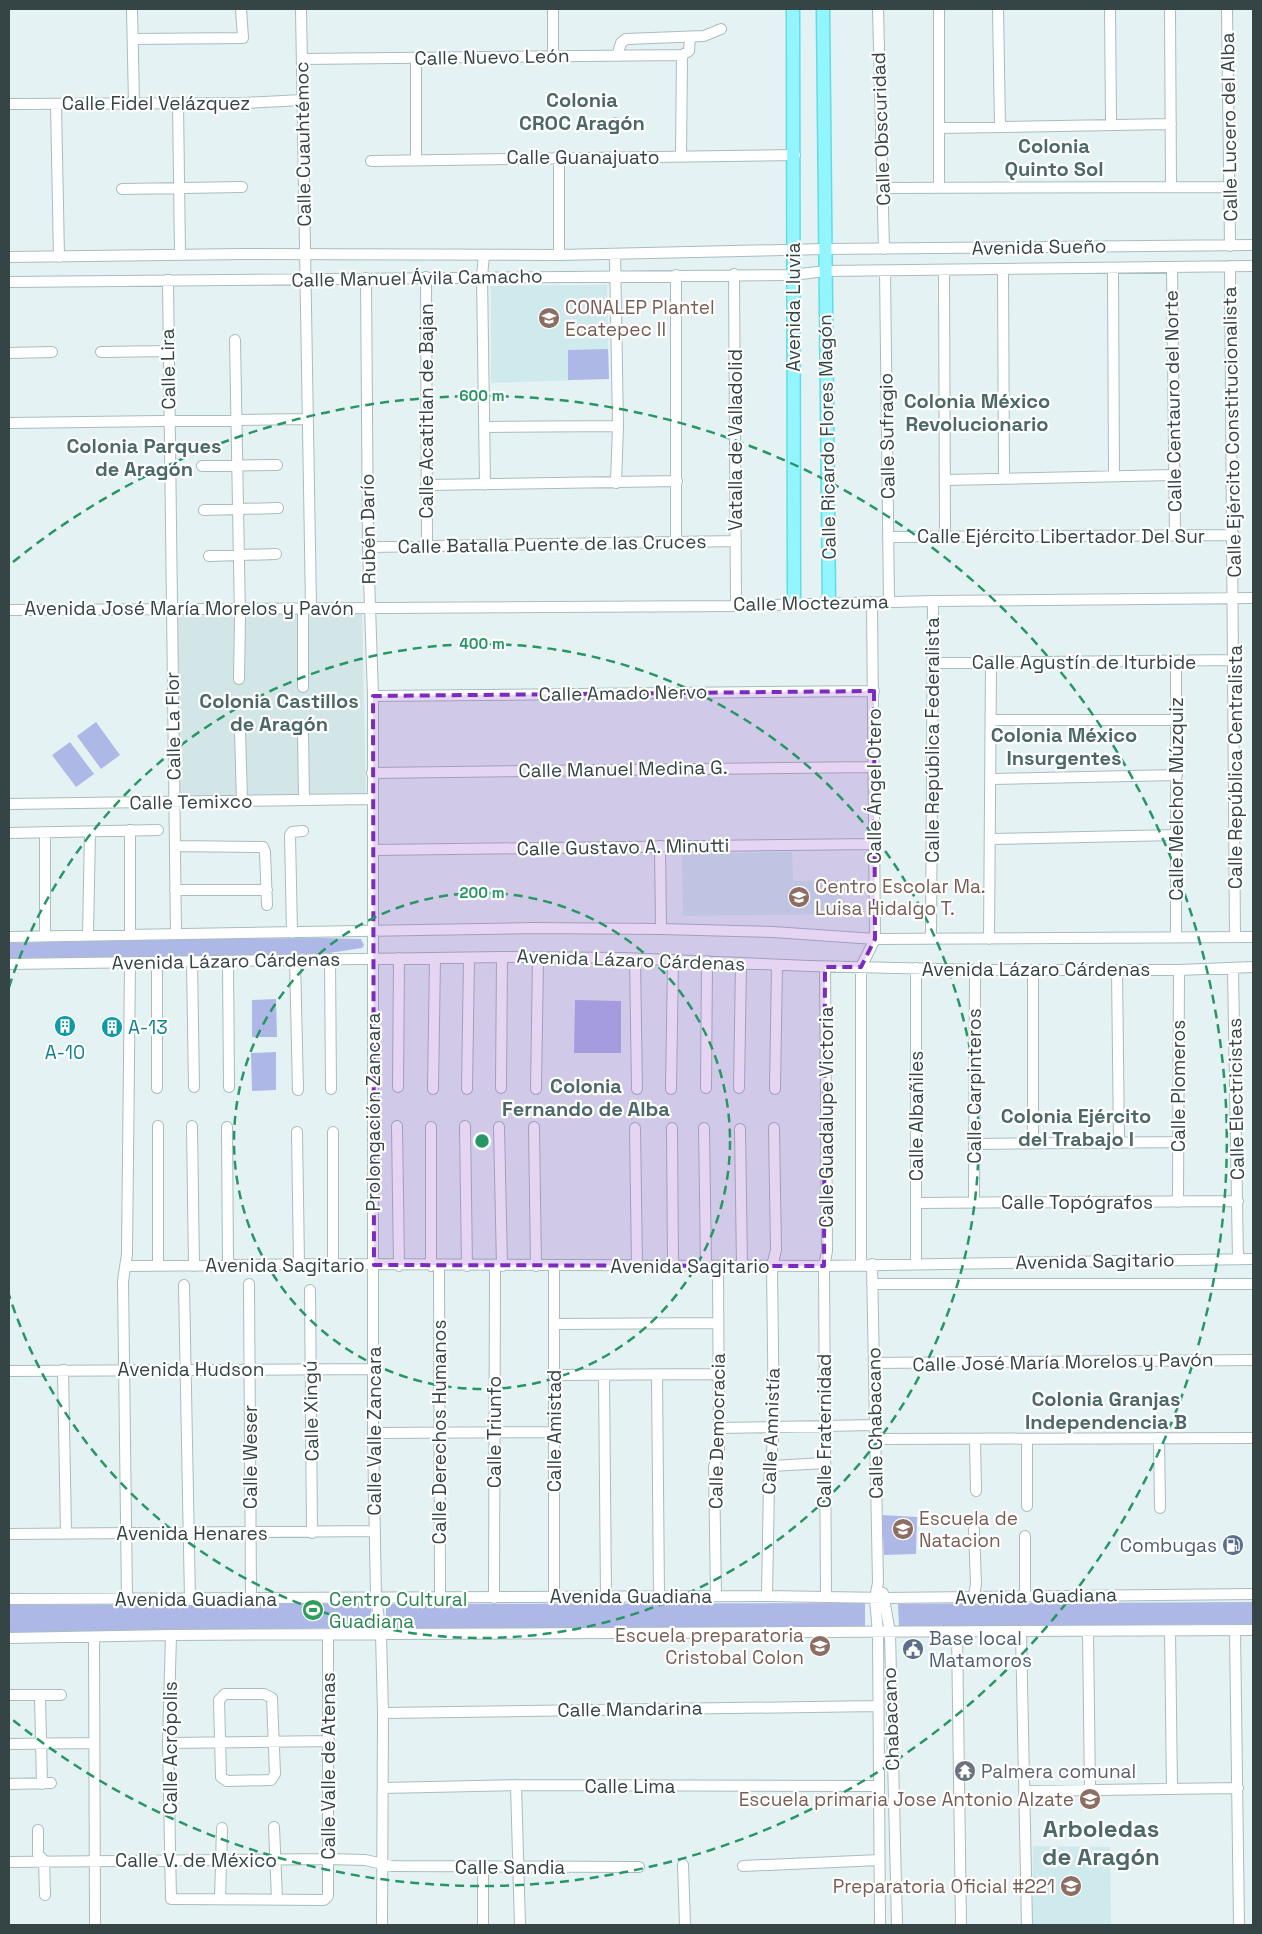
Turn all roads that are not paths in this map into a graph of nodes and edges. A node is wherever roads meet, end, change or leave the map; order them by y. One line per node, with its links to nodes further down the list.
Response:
1 (132, 9): 15 (street)
2 (241, 9): 15 (street)
3 (301, 9): 20 (street, Calle Cuauhtémoc)
4 (553, 9): 17 (street)
5 (793, 9): 30 (main road, Avenida Lluvia)
6 (822, 9): 44 (main road, Calle Ricardo Flores Magón)
7 (878, 9): 40 (street, Calle Obscuridad)
8 (939, 9): 29 (street)
9 (998, 9): 28 (street)
10 (1110, 9): 26 (street)
11 (1170, 9): 27 (street)
12 (1227, 9): 39 (street, Calle Lucero del Alba)
13 (721, 29): 14 (street)
14 (690, 37): 16 (street); 18 (street)
15 (133, 39): 24 (street)
16 (682, 55): 18 (street, Calle Nuevo León); 32 (street)
17 (553, 56): 18 (street, Calle Nuevo León); 19 (street, Calle Nuevo León)
18 (617, 56)
19 (416, 58): 20 (street, Calle Nuevo León); 33 (street)
20 (302, 59): 21 (street, Calle Cuauhtémoc)
21 (302, 100): 25 (street, Calle Fidel Velázquez); 47 (street, Calle Cuauhtémoc)
22 (9, 104): 23 (street, Calle Fidel Velázquez)
23 (56, 104): 24 (street, Calle Fidel Velázquez); 53 (street)
24 (134, 104): 25 (street, Calle Fidel Velázquez)
25 (178, 104): 35 (street)
26 (1111, 124): 27 (street); 28 (street)
27 (1171, 124): 38 (street)
28 (1000, 127): 29 (street)
29 (939, 128): 37 (street)
30 (795, 156): 32 (street, Calle Guanajuato); 46 (main road, Avenida Lluvia)
31 (559, 157): 32 (street, Calle Guanajuato); 33 (street, Calle Guanajuato); 51 (street)
32 (681, 157)
33 (416, 159): 34 (street, Calle Guanajuato)
34 (371, 161)
35 (181, 187): 36 (street); 41 (street); 49 (street)
36 (242, 187)
37 (939, 187): 38 (street); 40 (street)
38 (1171, 187): 39 (street)
39 (1231, 187): 43 (street, Calle Lucero del Alba)
40 (883, 188): 45 (street, Calle Obscuridad)
41 (122, 189)
42 (1253, 245): 43 (street, Avenida Sueño)
43 (1230, 246): 45 (street, Avenida Sueño)
44 (825, 249): 45 (street, Avenida Sueño); 46 (street, Calle Manuel Ávila Camacho); 60 (main road, Calle Ricardo Flores Magón)
45 (884, 249)
46 (793, 250): 48 (street, Calle Manuel Ávila Camacho); 63 (main road, Avenida Lluvia)
47 (304, 254): 49 (street, Calle Manuel Ávila Camacho); 50 (street, Calle Manuel Ávila Camacho); 69 (street, Calle Cuauhtémoc)
48 (615, 254): 51 (street, Calle Manuel Ávila Camacho); 66 (street)
49 (180, 255): 53 (street, Calle Manuel Ávila Camacho)
50 (484, 255): 51 (street, Calle Manuel Ávila Camacho); 65 (street)
51 (559, 255)
52 (9, 257): 53 (street, Calle Manuel Ávila Camacho)
53 (59, 257)
54 (1230, 266): 55 (street, Avenida Sueño); 56 (street, Avenida Sueño); 98 (street, Calle Ejército Constitucionalista)
55 (1253, 266)
56 (1172, 267): 57 (street, Avenida Sueño); 86 (street, Calle Centauro del Norte)
57 (1113, 268): 58 (street, Avenida Sueño); 87 (street)
58 (1003, 269): 59 (street, Avenida Sueño); 88 (street)
59 (944, 270): 61 (street, Avenida Sueño); 89 (street)
60 (826, 271): 61 (street, Avenida Sueño); 63 (street, Calle Manuel Ávila Camacho); 113 (main road, Calle Ricardo Flores Magón)
61 (885, 271): 99 (street, Calle Sufragio)
62 (734, 274): 63 (street, Calle Manuel Ávila Camacho); 64 (street, Calle Manuel Ávila Camacho); 102 (street, Vatalla de Valladolid)
63 (792, 274): 114 (main road, Avenida Lluvia)
64 (676, 275): 66 (street, Calle Manuel Ávila Camacho); 90 (street)
65 (482, 276): 66 (street, Calle Manuel Ávila Camacho); 67 (street, Calle Manuel Ávila Camacho); 82 (street)
66 (614, 276): 81 (street)
67 (426, 277): 68 (street, Calle Manuel Ávila Camacho); 92 (street, Calle Acatitlan de Bajan)
68 (366, 278): 69 (street, Calle Manuel Ávila Camacho); 104 (street, Rubén Darío)
69 (305, 279): 70 (street, Calle Manuel Ávila Camacho); 77 (street, Calle Cuauhtémoc)
70 (168, 280): 71 (street, Calle Manuel Ávila Camacho); 75 (street, Calle Lira)
71 (9, 282)
72 (235, 340): 79 (street)
73 (52, 352): 76 (street)
74 (101, 352): 75 (street)
75 (168, 352): 78 (street, Calle Lira)
76 (9, 353)
77 (306, 420): 79 (street); 116 (street, Calle Cuauhtémoc)
78 (169, 421): 79 (street); 80 (street); 119 (street, Calle Lira)
79 (238, 421): 85 (street)
80 (9, 423)
81 (618, 426): 82 (street); 91 (street)
82 (484, 428): 93 (street)
83 (277, 465): 85 (street)
84 (202, 466): 85 (street)
85 (237, 466): 95 (street)
86 (1174, 475): 87 (street); 97 (street, Calle Centauro del Norte)
87 (1114, 476): 88 (street)
88 (1004, 477): 89 (street)
89 (946, 480): 100 (street)
90 (677, 481): 91 (street); 101 (street)
91 (616, 483): 93 (street)
92 (426, 485): 93 (street); 103 (street, Calle Acatitlan de Bajan)
93 (485, 485)
94 (278, 508): 95 (street)
95 (238, 509): 96 (street); 106 (street)
96 (204, 510)
97 (1175, 535): 98 (street, Calle Ejército Libertador Del Sur); 100 (street, Calle Ejército Libertador Del Sur)
98 (1234, 535): 108 (street, Calle Ejército Constitucionalista)
99 (888, 537): 100 (street, Calle Ejército Libertador Del Sur); 110 (street, Calle Sufragio)
100 (945, 537)
101 (676, 541): 102 (street, Calle Batalla Puente de las Cruces); 103 (street, Calle Batalla Puente de las Cruces)
102 (736, 541): 115 (street, Vatalla de Valladolid)
103 (427, 545): 104 (street, Calle Batalla Puente de las Cruces)
104 (368, 547): 117 (street, Rubén Darío)
105 (276, 554): 106 (street)
106 (239, 555): 107 (street); 118 (street)
107 (209, 556)
108 (1234, 598): 109 (street, Calle Moctezuma); 111 (street, Calle Moctezuma); 121 (street, Calle República Centralista)
109 (1253, 598)
110 (889, 601): 111 (street, Calle Moctezuma); 112 (street, Calle Moctezuma)
111 (933, 601): 124 (street, Calle República Federalista)
112 (872, 602): 113 (street, Calle Moctezuma); 127 (street, Calle Ángel Otero)
113 (829, 603): 114 (street, Calle Moctezuma)
114 (794, 604): 115 (street, Calle Moctezuma)
115 (736, 606): 117 (street, Calle Moctezuma)
116 (307, 607): 117 (street, Avenida José María Morelos y Pavón); 118 (street, Avenida José María Morelos y Pavón); 126 (street, Calle Cuauhtémoc)
117 (369, 607): 128 (street, Rubén Darío)
118 (240, 608): 119 (street, Avenida José María Morelos y Pavón); 125 (street)
119 (172, 609): 120 (street, Avenida José María Morelos y Pavón); 140 (street, Calle La Flor)
120 (9, 610)
121 (1234, 660): 122 (street, Calle Agustín de Iturbide); 166 (street, Calle República Centralista)
122 (1176, 661): 123 (street, Calle Agustín de Iturbide); 130 (street, Calle Melchor Múzquiz)
123 (991, 662): 124 (street, Calle Agustín de Iturbide); 129 (street)
124 (933, 663): 168 (street, Calle República Federalista)
125 (239, 679)
126 (304, 687)
127 (874, 691): 128 (street, Calle Amado Nervo); 133 (street, Calle Ángel Otero)
128 (372, 696): 134 (street, Rubén Darío)
129 (991, 720): 130 (street); 136 (street)
130 (1177, 720): 135 (street, Calle Melchor Múzquiz)
131 (240, 731): 139 (street)
132 (303, 732): 138 (street)
133 (873, 767): 134 (street, Calle Manuel Medina G.); 150 (street, Calle Ángel Otero)
134 (372, 773): 137 (street, Rubén Darío)
135 (1177, 775): 136 (street); 148 (street, Calle Melchor Múzquiz)
136 (991, 780): 149 (street)
137 (372, 799): 138 (street, Calle Temixco); 153 (street, Rubén Darío)
138 (304, 800): 139 (street, Calle Temixco)
139 (242, 801): 140 (street, Calle Temixco)
140 (174, 802): 141 (street, Calle Temixco); 151 (street, Calle La Flor)
141 (9, 804)
142 (130, 830): 143 (street); 145 (street); 160 (street)
143 (158, 830)
144 (303, 831): 159 (street)
145 (90, 832): 146 (street); 162 (street)
146 (45, 833): 147 (street); 163 (street)
147 (9, 834)
148 (1177, 835): 149 (street); 165 (street, Calle Melchor Múzquiz)
149 (990, 839): 169 (street)
150 (873, 844): 152 (street, Calle Gustavo A. Minutti); 170 (street, Calle Ángel Otero)
151 (174, 846): 154 (street, Calle La Flor); 155 (street)
152 (660, 846): 153 (street, Calle Gustavo A. Minutti); 157 (street)
153 (373, 850): 158 (street, Rubén Darío)
154 (175, 890): 155 (street); 161 (street, Calle La Flor)
155 (267, 890): 156 (street)
156 (267, 905)
157 (661, 929): 158 (street, Avenida Lázaro Cárdenas); 170 (street, Avenida Lázaro Cárdenas)
158 (371, 932): 159 (street, Avenida Lázaro Cárdenas); 177 (street, Rubén Darío)
159 (292, 933): 161 (street, Avenida Lázaro Cárdenas)
160 (130, 934): 161 (street, Avenida Lázaro Cárdenas); 162 (street, Avenida Lázaro Cárdenas)
161 (176, 934)
162 (88, 935): 163 (street, Avenida Lázaro Cárdenas)
163 (45, 936): 164 (street, Avenida Lázaro Cárdenas)
164 (9, 937)
165 (1176, 937): 166 (street, Avenida Lázaro Cárdenas); 169 (street, Avenida Lázaro Cárdenas)
166 (1235, 937): 167 (street, Avenida Lázaro Cárdenas)
167 (1253, 937)
168 (931, 938): 169 (street, Avenida Lázaro Cárdenas); 170 (street, Avenida Lázaro Cárdenas)
169 (989, 938)
170 (875, 939): 191 (street, Calle Ángel Otero)
171 (502, 957): 174 (street, Avenida Lázaro Cárdenas); 175 (street, Avenida Lázaro Cárdenas); 202 (street)
172 (399, 958): 173 (street, Avenida Lázaro Cárdenas); 177 (street, Avenida Lázaro Cárdenas); 200 (street)
173 (435, 958): 174 (street, Avenida Lázaro Cárdenas); 206 (street)
174 (469, 958): 207 (street)
175 (538, 958): 178 (street, Avenida Lázaro Cárdenas); 208 (street)
176 (330, 959): 177 (street, Avenida Lázaro Cárdenas); 179 (street, Avenida Lázaro Cárdenas); 205 (street)
177 (373, 959): 243 (street, Prolongación Zancara)
178 (635, 959): 180 (street, Avenida Lázaro Cárdenas); 209 (street)
179 (295, 960): 181 (street, Avenida Lázaro Cárdenas); 212 (street)
180 (673, 960): 182 (street, Avenida Lázaro Cárdenas); 210 (street)
181 (228, 961): 183 (street, Avenida Lázaro Cárdenas); 199 (street)
182 (707, 961): 186 (street, Avenida Lázaro Cárdenas); 203 (street)
183 (192, 962): 185 (street, Avenida Lázaro Cárdenas); 198 (street)
184 (130, 963): 185 (street, Avenida Lázaro Cárdenas); 187 (street, Avenida Lázaro Cárdenas); 244 (street)
185 (157, 963): 201 (street)
186 (741, 963): 188 (street, Avenida Lázaro Cárdenas); 204 (street)
187 (9, 964)
188 (777, 965): 189 (street, Avenida Lázaro Cárdenas); 211 (street)
189 (825, 966): 191 (street, Avenida Lázaro Cárdenas); 260 (street, Calle Guadalupe Victoria)
190 (1253, 966): 193 (street, Avenida Lázaro Cárdenas)
191 (861, 967): 192 (street, Avenida Lázaro Cárdenas); 241 (street, Calle Guadalupe Victoria)
192 (916, 968): 194 (street, Avenida Lázaro Cárdenas); 234 (street, Calle Albañiles)
193 (1233, 969): 197 (street, Avenida Lázaro Cárdenas); 232 (street, Calle Electricistas)
194 (975, 970): 195 (street, Avenida Lázaro Cárdenas); 231 (street, Calle Carpinteros)
195 (1033, 970): 196 (street, Avenida Lázaro Cárdenas); 230 (street)
196 (1117, 970): 197 (street, Avenida Lázaro Cárdenas); 228 (street)
197 (1179, 970): 229 (street, Calle Plomeros)
198 (194, 1086)
199 (229, 1087)
200 (398, 1087)
201 (157, 1088)
202 (500, 1088)
203 (706, 1088)
204 (739, 1088)
205 (331, 1089)
206 (433, 1089)
207 (467, 1089)
208 (536, 1089)
209 (637, 1089)
210 (671, 1089)
211 (775, 1089)
212 (298, 1090)
213 (158, 1126): 245 (street)
214 (192, 1126): 246 (street)
215 (397, 1126): 248 (street)
216 (465, 1126): 250 (street)
217 (227, 1127): 247 (street)
218 (499, 1127): 251 (street, Calle Triunfo)
219 (534, 1127): 252 (street)
220 (430, 1128): 249 (street, Calle Derechos Humanos)
221 (635, 1128): 254 (street)
222 (672, 1128): 255 (street)
223 (704, 1128): 256 (street)
224 (774, 1128): 259 (street, Calle Amnistía)
225 (740, 1129): 258 (street)
226 (297, 1132): 239 (street)
227 (333, 1132): 240 (street)
228 (1119, 1142): 229 (street); 230 (street)
229 (1178, 1142): 233 (street, Calle Plomeros)
230 (1033, 1143): 231 (street)
231 (974, 1144): 235 (street, Calle Carpinteros)
232 (1238, 1201): 233 (street, Calle Topógrafos); 236 (street, Calle Electricistas)
233 (1178, 1202): 235 (street, Calle Topógrafos)
234 (917, 1203): 235 (street, Calle Topógrafos); 238 (street, Calle Albañiles)
235 (974, 1203)
236 (1238, 1259): 237 (street, Avenida Sagitario); 238 (street, Avenida Sagitario)
237 (1253, 1259)
238 (916, 1263): 242 (street, Avenida Sagitario)
239 (299, 1264): 240 (street, Avenida Sagitario); 247 (street, Avenida Sagitario)
240 (333, 1264): 243 (street, Avenida Sagitario)
241 (861, 1264): 242 (street, Avenida Sagitario); 260 (street, Avenida Sagitario)
242 (872, 1264): 262 (street, Calle Chabacano)
243 (374, 1265): 248 (street, Avenida Sagitario); 272 (street, Calle Valle Zancara)
244 (127, 1266): 245 (street, Avenida Sagitario); 274 (street)
245 (158, 1266): 246 (street, Avenida Sagitario)
246 (194, 1266): 247 (street, Avenida Sagitario)
247 (228, 1266)
248 (399, 1266): 249 (street, Avenida Sagitario)
249 (435, 1266): 250 (street, Avenida Sagitario); 287 (street, Calle Derechos Humanos)
250 (467, 1266): 251 (street, Avenida Sagitario)
251 (498, 1266): 252 (street, Avenida Sagitario); 288 (street, Calle Triunfo)
252 (536, 1266): 253 (street, Avenida Sagitario)
253 (554, 1266): 254 (street, Avenida Sagitario); 267 (street, Calle Amistad)
254 (637, 1266): 255 (street, Avenida Sagitario)
255 (673, 1266): 256 (street, Avenida Sagitario)
256 (706, 1266): 257 (street, Avenida Sagitario)
257 (718, 1266): 258 (street, Avenida Sagitario); 266 (street, Calle Democracia)
258 (742, 1266): 259 (street, Avenida Sagitario)
259 (772, 1266): 260 (street, Avenida Sagitario); 284 (street, Calle Amnistía)
260 (824, 1266): 282 (street, Calle Fraternidad)
261 (248, 1284): 271 (street, Calle Weser)
262 (872, 1284): 263 (street, Avenida Sagitario); 269 (street, Calle Chabacano)
263 (1253, 1284)
264 (184, 1285): 275 (street)
265 (310, 1290): 270 (street, Calle Xingú)
266 (718, 1323): 267 (street); 277 (street, Calle Democracia)
267 (554, 1324): 278 (street, Calle Amistad)
268 (1253, 1360): 269 (street, Calle José María Morelos y Pavón)
269 (874, 1363): 281 (street, Calle Chabacano)
270 (312, 1368): 271 (street, Avenida Hudson); 272 (street, Avenida Hudson); 305 (street, Calle Xingú)
271 (250, 1369): 275 (street, Avenida Hudson); 304 (street, Calle Weser)
272 (374, 1369): 286 (street, Calle Valle Zancara)
273 (63, 1370): 274 (street, Avenida Hudson); 276 (street, Avenida Hudson); 301 (street)
274 (125, 1370): 275 (street, Avenida Hudson); 302 (street)
275 (186, 1370): 303 (street)
276 (9, 1371)
277 (719, 1374): 280 (street); 283 (street, Calle Democracia)
278 (554, 1375): 279 (street); 285 (street, Calle Amistad)
279 (604, 1375): 280 (street); 317 (street)
280 (657, 1375): 309 (street)
281 (874, 1425): 282 (street); 291 (street, Calle Chabacano)
282 (823, 1427): 284 (street); 294 (street, Calle Fraternidad)
283 (719, 1428): 284 (street); 310 (street, Calle Democracia)
284 (774, 1429): 295 (street, Calle Amnistía)
285 (553, 1432): 288 (street); 316 (street, Calle Amistad)
286 (374, 1433): 287 (street); 300 (street, Calle Valle Zancara)
287 (438, 1433): 288 (street); 318 (street, Calle Derechos Humanos)
288 (494, 1434): 319 (street, Calle Triunfo)
289 (1159, 1438): 290 (street); 293 (street); 298 (street)
290 (1253, 1438)
291 (874, 1439): 292 (street); 320 (street, Calle Chabacano)
292 (975, 1439): 293 (street); 296 (street)
293 (1027, 1440): 297 (street)
294 (824, 1463): 295 (street); 312 (street, Calle Fraternidad)
295 (772, 1466): 311 (street, Calle Amnistía)
296 (976, 1491)
297 (1027, 1506)
298 (1160, 1508)
299 (974, 1530): 313 (street)
300 (375, 1531): 305 (street, Avenida Henares); 315 (street, Calle Valle Zancara)
301 (66, 1533): 302 (street, Avenida Henares); 306 (street, Avenida Henares)
302 (128, 1533): 303 (street, Avenida Henares); 323 (street)
303 (189, 1533): 304 (street, Avenida Henares); 324 (street)
304 (251, 1533): 305 (street, Avenida Henares); 322 (street, Calle Weser)
305 (312, 1533)
306 (9, 1534)
307 (1025, 1536): 314 (street)
308 (1253, 1594): 314 (street, Avenida Guadiana)
309 (660, 1596): 310 (street, Avenida Guadiana); 317 (street, Avenida Guadiana)
310 (716, 1596): 311 (street, Avenida Guadiana)
311 (767, 1596): 312 (street, Avenida Guadiana)
312 (826, 1596): 320 (street, Avenida Guadiana)
313 (974, 1596): 314 (street, Avenida Guadiana); 320 (street, Avenida Guadiana)
314 (1025, 1596)
315 (376, 1597): 318 (street, Avenida Guadiana); 322 (street, Avenida Guadiana); 334 (street, Calle Valle Zancara)
316 (554, 1597): 317 (street, Avenida Guadiana); 319 (street, Avenida Guadiana)
317 (606, 1597)
318 (440, 1598): 319 (street, Avenida Guadiana)
319 (494, 1598)
320 (880, 1598): 331 (street, Calle Chabacano); 332 (street, Calle Chabacano)
321 (9, 1599): 323 (street, Avenida Guadiana)
322 (251, 1599): 324 (street, Avenida Guadiana)
323 (127, 1600): 324 (street, Avenida Guadiana)
324 (190, 1600)
325 (1235, 1630): 326 (street, Avenida Guadiana); 327 (street, Avenida Guadiana); 354 (street)
326 (1253, 1630)
327 (1170, 1631): 330 (street, Avenida Guadiana); 355 (street)
328 (957, 1632): 329 (street, Avenida Guadiana); 332 (street, Avenida Guadiana); 385 (street)
329 (1021, 1632): 330 (street, Avenida Guadiana); 357 (street)
330 (1088, 1632): 356 (street)
331 (878, 1633): 332 (street, Avenida Guadiana); 334 (street, Avenida Guadiana); 341 (street, Chabacano)
332 (890, 1633): 384 (street, Chabacano)
333 (328, 1634): 334 (street, Avenida Guadiana); 335 (street, Avenida Guadiana); 343 (street, Calle Valle de Atenas)
334 (381, 1634): 342 (street, Calle Valle Zancara)
335 (171, 1635): 336 (street, Avenida Guadiana); 349 (street, Calle Acrópolis)
336 (94, 1637): 337 (street, Avenida Guadiana); 345 (street)
337 (9, 1638)
338 (9, 1695): 339 (street)
339 (40, 1695): 340 (street); 348 (street)
340 (61, 1695)
341 (877, 1706): 342 (street, Calle Mandarina); 352 (street, Chabacano)
342 (383, 1713): 353 (street, Calle Valle Zancara)
343 (329, 1741): 346 (street); 361 (street, Calle Valle de Atenas)
344 (220, 1742): 346 (street); 346 (street); 346 (street); 349 (street)
345 (93, 1743): 348 (street); 364 (street)
346 (275, 1743)
347 (9, 1744): 348 (street)
348 (42, 1744): 350 (street)
349 (168, 1744): 365 (street, Calle Acrópolis)
350 (9, 1784)
351 (516, 1785): 352 (street, Calle Lima); 353 (street, Calle Lima); 373 (street)
352 (878, 1786): 363 (street, Chabacano)
353 (383, 1788): 369 (street, Calle Valle Zancara)
354 (1238, 1788): 355 (street); 387 (street)
355 (1172, 1789): 356 (street)
356 (1090, 1790): 357 (street)
357 (1024, 1791): 386 (street)
358 (274, 1827): 362 (street)
359 (222, 1828): 366 (street)
360 (38, 1830): 368 (street)
361 (328, 1859): 362 (street, Calle V. de México); 369 (street, Calle V. de México); 377 (street, Calle Valle de Atenas)
362 (274, 1860): 366 (street, Calle V. de México); 377 (street)
363 (879, 1860): 372 (street); 383 (street, Chabacano)
364 (93, 1861): 365 (street, Calle V. de México); 368 (street, Calle V. de México); 378 (street)
365 (171, 1861): 366 (street, Calle V. de México); 376 (street, Calle Acrópolis)
366 (220, 1861): 376 (street)
367 (9, 1862): 368 (street, Calle V. de México)
368 (44, 1862): 375 (street)
369 (382, 1863): 371 (street, Calle Sandia); 379 (street, Calle Valle Zancara)
370 (683, 1865): 382 (street)
371 (483, 1866): 373 (street, Calle Sandia); 380 (street)
372 (744, 1866)
373 (517, 1867): 374 (street, Calle Sandia); 381 (street)
374 (639, 1867)
375 (44, 1895)
376 (220, 1899): 377 (street)
377 (277, 1899)
378 (95, 1925)
379 (382, 1925)
380 (483, 1925)
381 (520, 1925)
382 (685, 1925)
383 (880, 1925)
384 (897, 1925)
385 (960, 1925)
386 (1027, 1925)
387 (1239, 1925)

